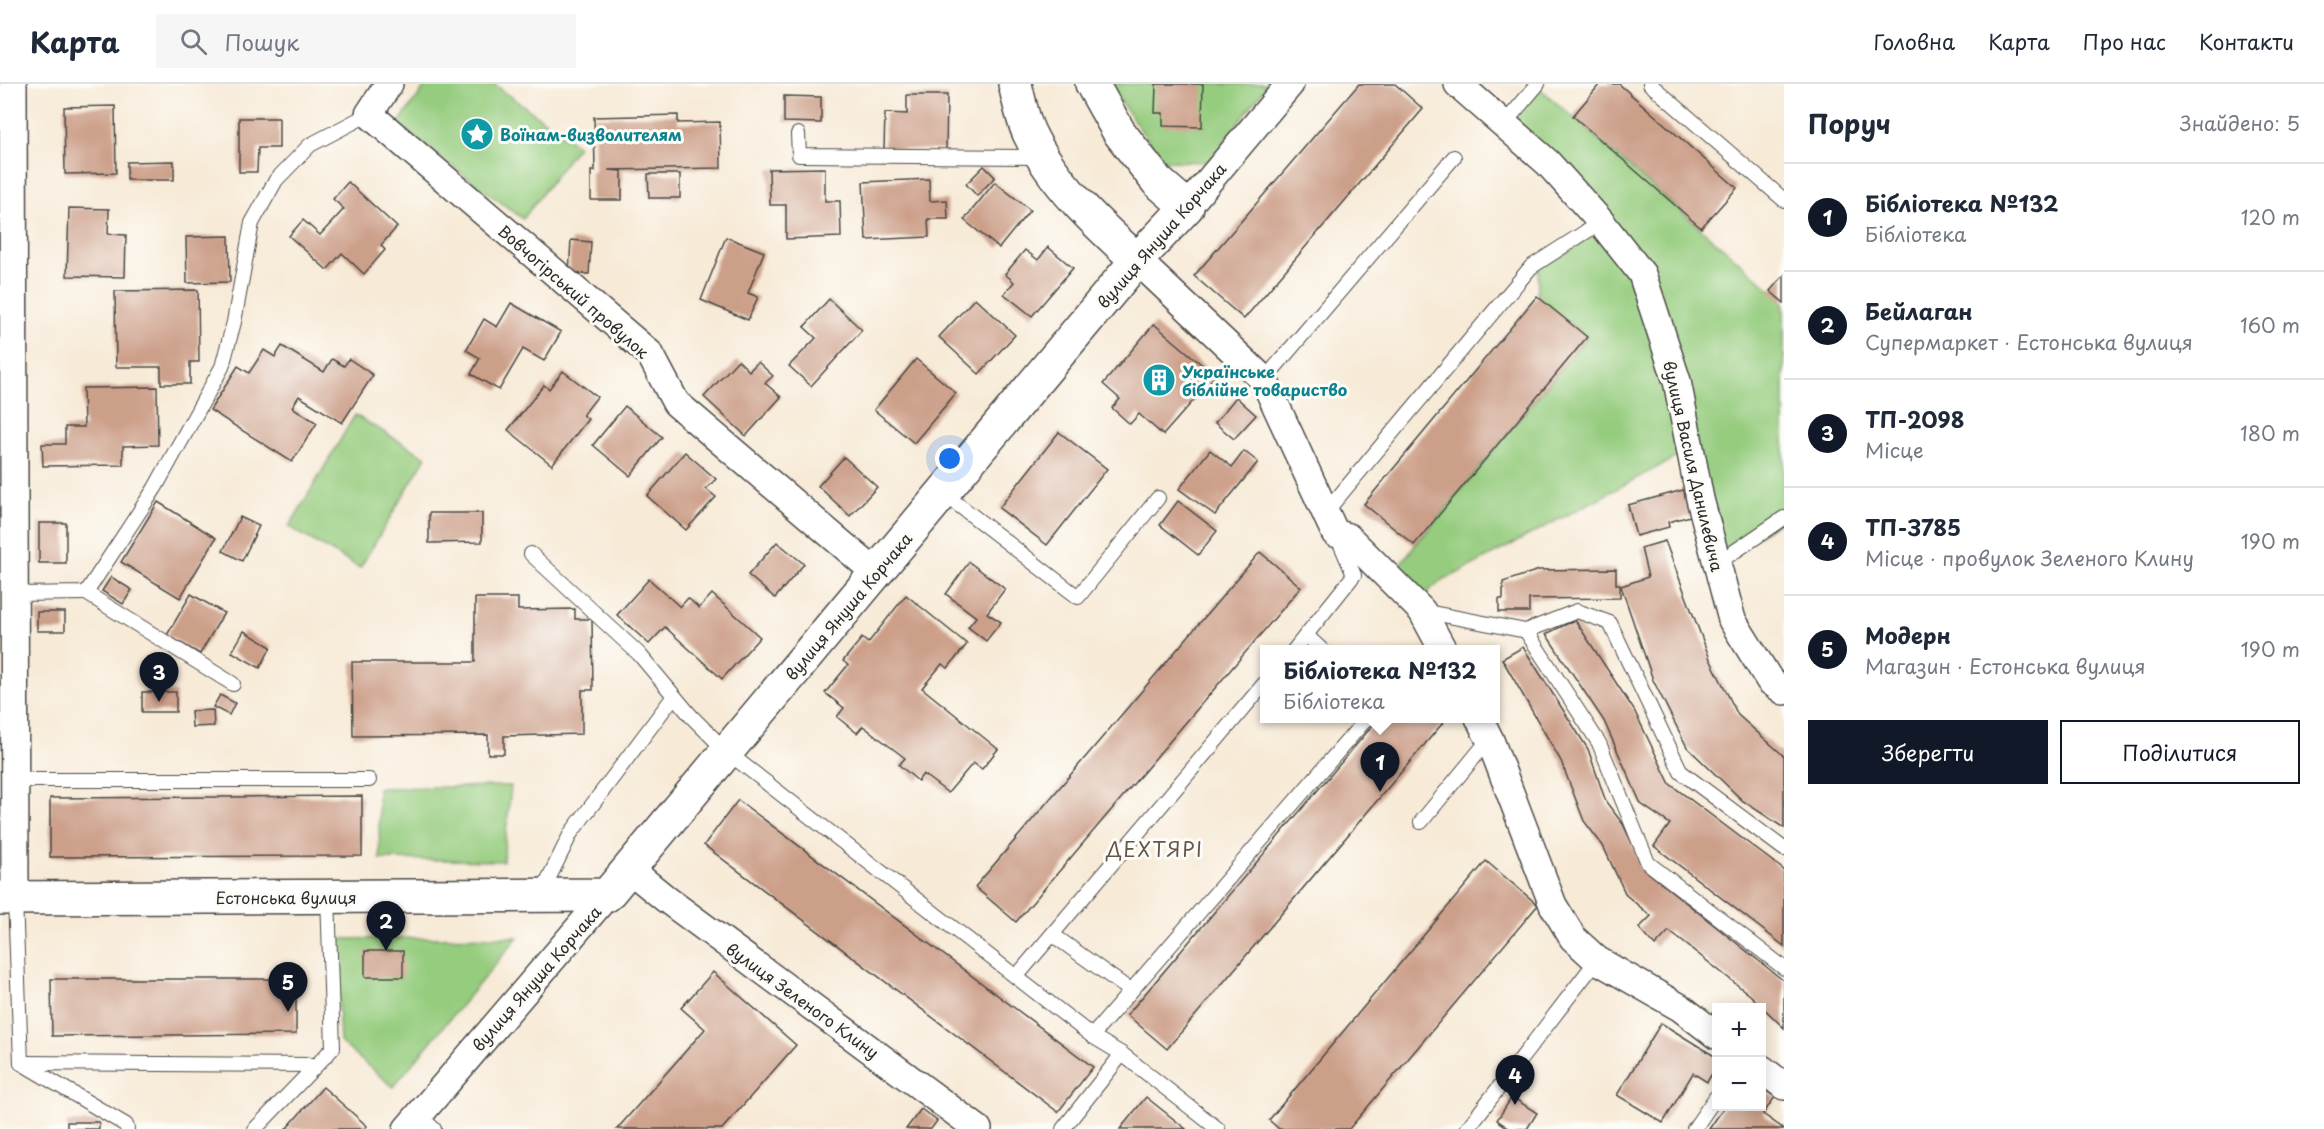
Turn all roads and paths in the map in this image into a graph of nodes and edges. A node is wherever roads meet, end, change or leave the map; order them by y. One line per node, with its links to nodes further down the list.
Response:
1 (14, 84): 17 (street)
2 (389, 84): 9 (street)
3 (1015, 84): 12 (street)
4 (1092, 84): 15 (street)
5 (1290, 84): 15 (street, вулиця Януша Корчака)
6 (1459, 84): 10 (street, вулиця Василя Данилевича)
7 (1538, 84): 10 (lane)
8 (1650, 84): 14 (lane)
9 (369, 114): 27 (street, Вовчогірський провулок); 28 (lane)
10 (1504, 124): 16 (street, вулиця Василя Данилевича)
11 (798, 134): 12 (lane)
12 (1042, 157): 18 (street)
13 (1454, 158): 19 (lane)
14 (1784, 200)
15 (1187, 207): 18 (street, вулиця Януша Корчака)
16 (1601, 222): 24 (lane); 26 (street, вулиця Василя Данилевича)
17 (7, 246): 20 (street)
18 (1137, 260): 19 (street); 21 (street, вулиця Януша Корчака)
19 (1264, 380): 24 (street)
20 (7, 395): 29 (street)
21 (943, 493): 22 (lane); 27 (street, вулиця Януша Корчака)
22 (1158, 498)
23 (1784, 518): 26 (lane)
24 (1330, 523): 30 (street); 32 (lane)
25 (531, 554): 39 (lane)
26 (1716, 564): 38 (street, вулиця Василя Данилевича)
27 (876, 573): 42 (street, вулиця Януша Корчака)
28 (86, 593): 29 (lane); 36 (lane)
29 (10, 605): 43 (street)
30 (1422, 610): 31 (lane); 35 (street)
31 (1527, 631): 46 (lane); 54 (lane)
32 (1306, 635): 33 (lane); 34 (lane)
33 (1298, 645)
34 (1317, 645)
35 (1440, 645)
36 (233, 684)
37 (1260, 689): 52 (lane)
38 (1784, 691)
39 (674, 696): 42 (lane); 50 (lane)
40 (1363, 723): 56 (lane)
41 (1485, 729): 45 (lane); 53 (street)
42 (727, 752): 47 (street, вулиця Януша Корчака); 55 (lane)
43 (16, 780): 44 (lane); 51 (street)
44 (369, 780)
45 (1421, 822)
46 (1784, 849)
47 (629, 869): 48 (street, вулиця Януша Корчака); 68 (street, вулиця Зеленого Клину)
48 (607, 895): 50 (street, Естонська вулиця); 65 (street, вулиця Януша Корчака)
49 (328, 896): 50 (street, Естонська вулиця); 51 (street, Естонська вулиця); 61 (lane)
50 (540, 896)
51 (8, 898): 60 (lane)
52 (1053, 935): 55 (lane); 56 (lane)
53 (1597, 960): 57 (street); 71 (lane)
54 (1784, 968)
55 (1016, 977): 58 (lane)
56 (1131, 991): 58 (lane)
57 (1712, 1032)
58 (1092, 1036): 59 (lane)
59 (1122, 1054): 69 (lane); 70 (lane)
60 (21, 1063): 61 (lane); 66 (lane)
61 (316, 1065): 67 (lane)
62 (1766, 1073): 63 (street)
63 (1784, 1086)
64 (1712, 1103): 72 (lane)
65 (420, 1124)
66 (127, 1129)
67 (255, 1129)
68 (978, 1129)
69 (1063, 1129)
70 (1218, 1129)
71 (1467, 1129)
72 (1694, 1129)

